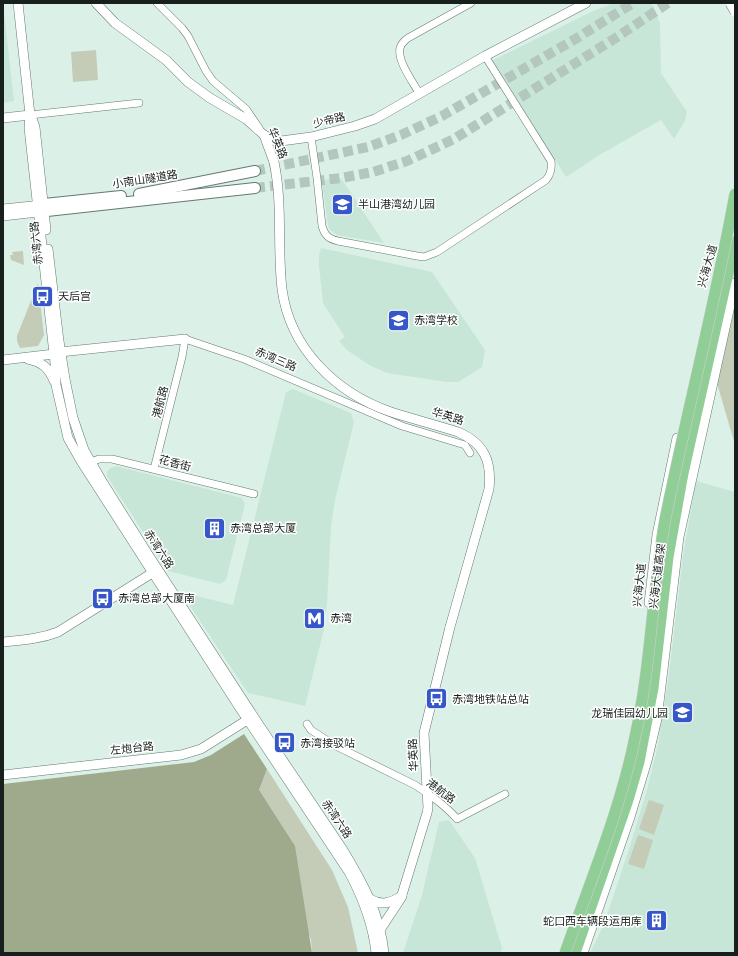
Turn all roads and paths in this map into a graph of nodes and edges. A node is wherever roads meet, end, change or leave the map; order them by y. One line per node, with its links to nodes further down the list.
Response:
1 (18, 3): 11 (street, 赤湾六路)
2 (96, 3): 13 (street, 少帝路)
3 (156, 3): 13 (street, 华英路)
4 (471, 3): 9 (street)
5 (586, 3): 8 (street, 少帝路)
6 (730, 3): 7 (street, bridge)
7 (735, 12)
8 (484, 56): 9 (street, 少帝路); 14 (street)
9 (419, 93): 14 (street, 少帝路)
10 (139, 103): 11 (street)
11 (30, 115): 12 (street); 18 (street, 赤湾六路)
12 (3, 118)
13 (264, 135): 14 (street, 少帝路); 39 (street, 华英路, bridge)
14 (311, 137)
15 (255, 171): 18 (main road, 小南山隧道路)
16 (255, 188): 18 (main road, 小南山隧道路)
17 (735, 194): 48 (main road, 兴海大道高架, bridge)
18 (41, 208): 19 (street); 20 (street); 25 (street, 赤湾六路)
19 (3, 209)
20 (3, 216)
21 (735, 216): 47 (street, 兴海大道)
22 (735, 242): 49 (main road, 兴海大道高架)
23 (735, 283): 50 (street)
24 (185, 339): 25 (street, 赤湾三路); 30 (street, 赤湾三路); 32 (street, 港航路)
25 (56, 352): 26 (street, 赤湾三路); 27 (street, 赤湾三路); 29 (street, 赤湾六路); 31 (street, 赤湾六路)
26 (3, 355)
27 (22, 358): 28 (street, 赤湾三路); 29 (street)
28 (3, 360)
29 (56, 385): 34 (street, 赤湾六路)
30 (470, 453)
31 (91, 462): 32 (street, 花香街); 34 (street, 赤湾六路)
32 (154, 469): 33 (street, 花香街)
33 (254, 494)
34 (155, 571): 35 (street); 36 (street, 赤湾六路)
35 (3, 642)
36 (250, 718): 38 (street, 左炮台路); 42 (street, 赤湾六路); 44 (street, 赤湾六路)
37 (307, 724): 39 (street, 港航路)
38 (3, 774)
39 (427, 793): 40 (street, 港航路); 41 (street, 华英路)
40 (505, 794)
41 (402, 895): 42 (street); 43 (street, 华英路)
42 (370, 899): 43 (street, 赤湾六路)
43 (381, 930): 44 (street, 华英路); 46 (street, 赤湾六路)
44 (374, 939): 45 (street, 赤湾六路)
45 (376, 953)
46 (384, 953)
47 (561, 953)
48 (565, 953)
49 (575, 953)
50 (583, 953)

